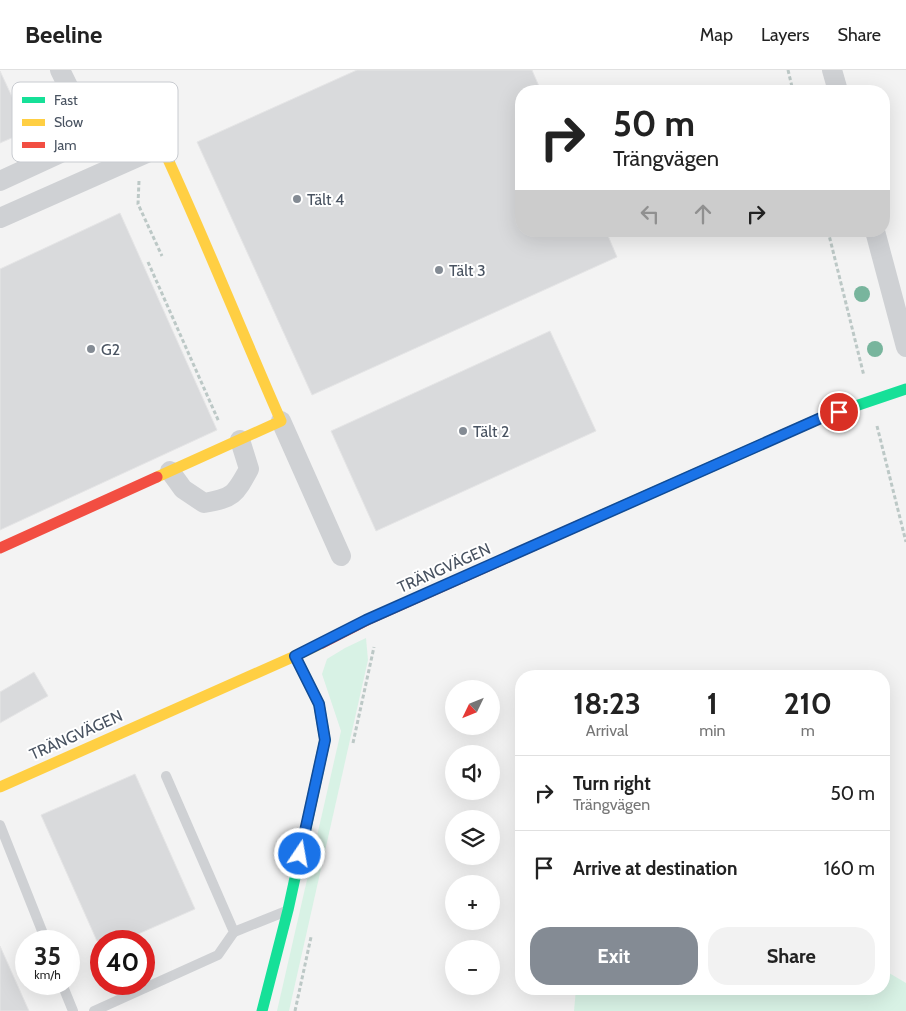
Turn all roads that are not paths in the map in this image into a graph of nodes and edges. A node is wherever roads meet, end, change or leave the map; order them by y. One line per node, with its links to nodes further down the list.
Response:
1 (60, 70): 3 (street)
2 (832, 70): 4 (street)
3 (66, 82)
4 (836, 85)
5 (40, 162): 8 (street)
6 (128, 162): 9 (street)
7 (169, 162): 13 (street)
8 (0, 181)
9 (0, 218)
10 (877, 237): 11 (street)
11 (906, 347)
12 (906, 389): 18 (street, TRÄNGVÄGEN)
13 (281, 421): 14 (street); 17 (street)
14 (240, 440): 15 (street); 15 (street)
15 (170, 471): 16 (street)
16 (0, 548)
17 (342, 556)
18 (295, 656): 20 (street, TRÄNGVÄGEN); 22 (street)
19 (166, 776): 24 (lane)
20 (0, 786)
21 (0, 825): 23 (lane)
22 (288, 910): 24 (lane); 28 (street)
23 (42, 930)
24 (234, 932): 27 (lane)
25 (66, 995): 26 (lane)
26 (73, 1011)
27 (94, 1011)
28 (262, 1011)

